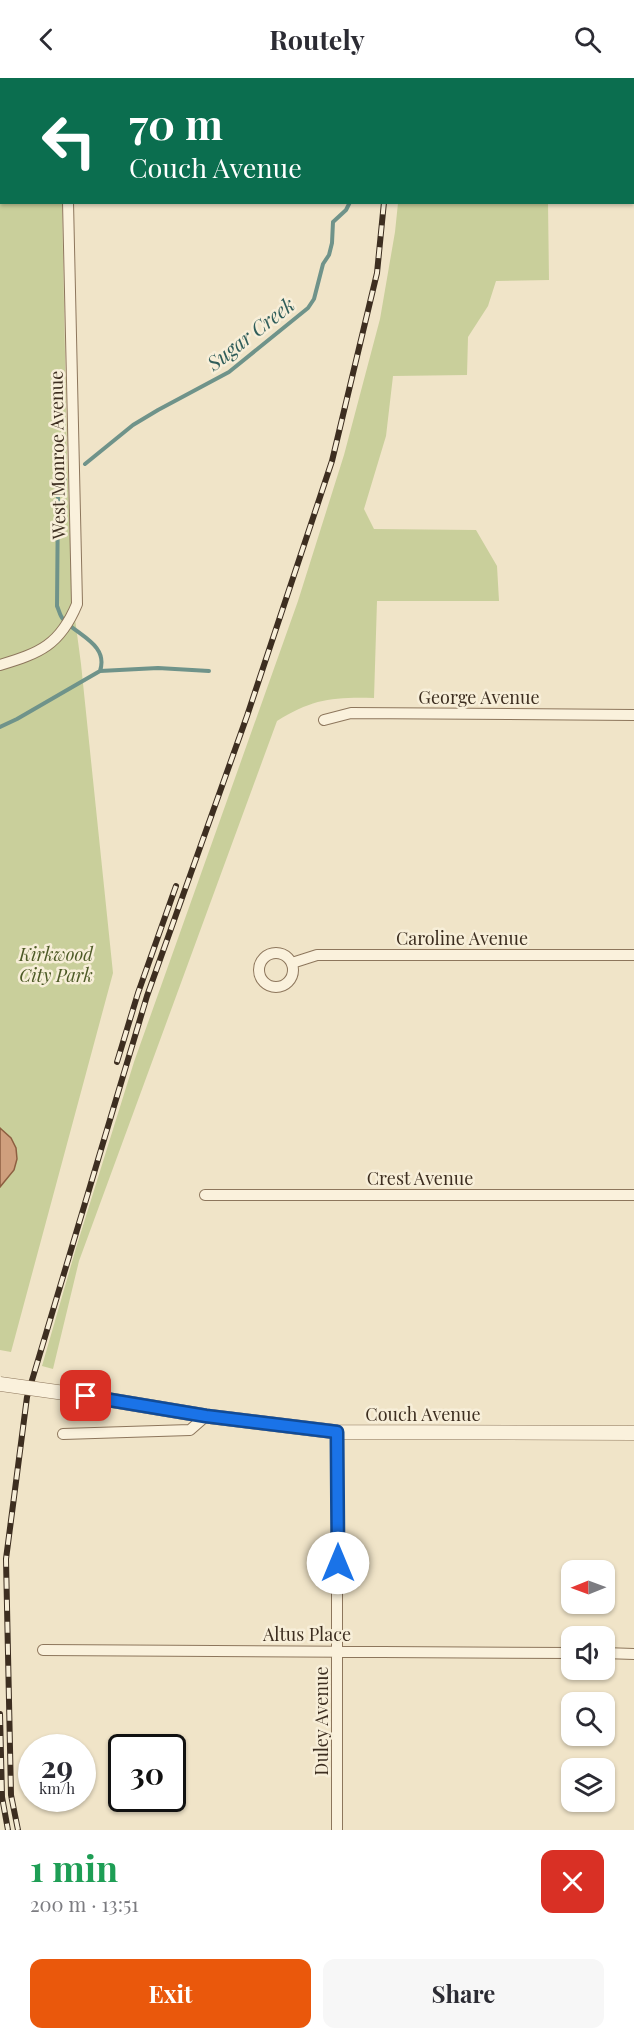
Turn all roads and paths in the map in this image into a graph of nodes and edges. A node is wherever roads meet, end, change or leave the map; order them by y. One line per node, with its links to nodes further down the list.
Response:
1 (68, 204): 2 (street, West Monroe Avenue)
2 (0, 665)
3 (634, 715): 4 (street, George Avenue)
4 (324, 720)
5 (634, 955): 6 (street, Caroline Avenue)
6 (292, 963)
7 (206, 1195): 8 (street, Crest Avenue)
8 (634, 1195)
9 (0, 1384): 10 (street, Couch Avenue, bridge)
10 (206, 1416): 11 (street, Couch Avenue); 13 (street)
11 (337, 1432): 12 (street, Couch Avenue); 15 (street, Duley Avenue)
12 (634, 1433)
13 (63, 1434)
14 (42, 1650): 15 (street, Altus Place)
15 (338, 1651): 16 (street, Altus Place); 19 (street, Duley Avenue)
16 (561, 1653)
17 (615, 1653): 18 (street)
18 (634, 1653)
19 (337, 1830)

